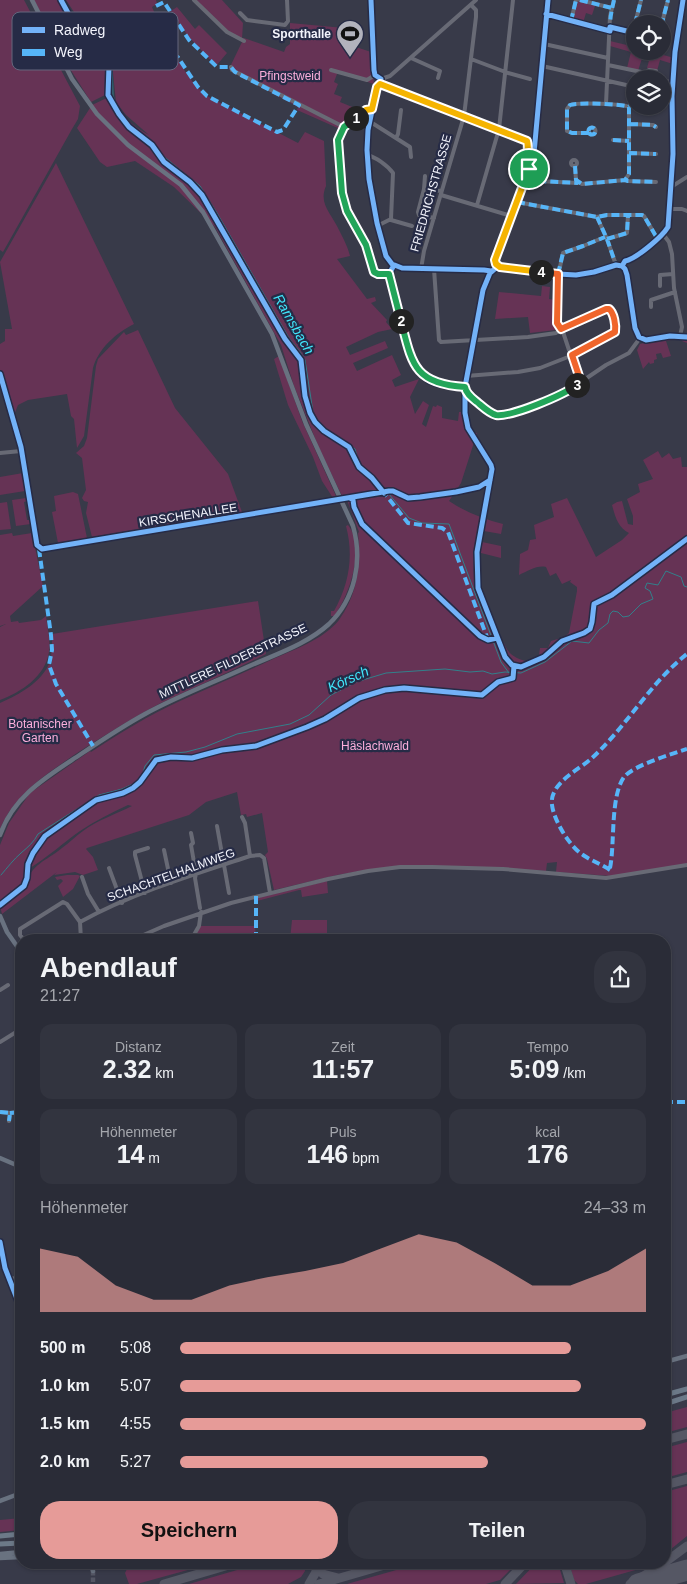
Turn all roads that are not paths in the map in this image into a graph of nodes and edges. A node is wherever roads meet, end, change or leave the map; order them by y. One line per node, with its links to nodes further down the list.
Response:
1 (32, 0): 14 (main road, MITTLERE FILDERSTRASSE)
2 (194, 0): 22 (street)
3 (287, 0): 15 (street)
4 (371, 0): 34 (street)
5 (476, 0): 12 (street)
6 (513, 0): 33 (street)
7 (548, 0): 16 (main road)
8 (578, 0): 13 (street); 19 (street)
9 (614, 0): 13 (street)
10 (641, 0): 17 (street)
11 (668, 0): 18 (street)
12 (472, 6): 24 (street); 26 (street, FRIEDRICHSTRASSE)
13 (612, 8): 20 (street)
14 (38, 12)
15 (240, 13)
16 (546, 14): 19 (street); 23 (main road)
17 (637, 15)
18 (664, 15)
19 (571, 21): 20 (street)
20 (610, 29): 21 (street); 25 (street)
21 (626, 31)
22 (244, 41)
23 (544, 44): 25 (street); 28 (main road)
24 (411, 58): 35 (street); 37 (street)
25 (608, 58): 27 (street)
26 (471, 59): 33 (street); 46 (street, FRIEDRICHSTRASSE)
27 (608, 65): 32 (street); 38 (street)
28 (542, 66): 38 (street); 61 (main road)
29 (231, 67): 49 (street)
30 (67, 70): 109 (main road, MITTLERE FILDERSTRASSE)
31 (332, 70): 34 (street)
32 (632, 70)
33 (506, 72): 36 (street); 51 (street)
34 (376, 75): 37 (street)
35 (438, 78)
36 (530, 79)
37 (381, 81): 43 (street); 46 (street)
38 (607, 81): 39 (street); 41 (street)
39 (626, 85)
40 (672, 96): 68 (street)
41 (606, 104): 42 (street); 52 (street)
42 (626, 107)
43 (372, 109): 47 (street); 49 (street)
44 (401, 110): 53 (street)
45 (630, 115): 48 (street)
46 (464, 116): 51 (street); 70 (street, FRIEDRICHSTRASSE)
47 (370, 121): 53 (street); 58 (street)
48 (630, 124): 50 (street); 55 (street)
49 (344, 127): 91 (street)
50 (656, 127)
51 (499, 130): 61 (street); 72 (street)
52 (589, 133)
53 (396, 138): 59 (street)
54 (613, 140): 55 (street)
55 (629, 141): 56 (street)
56 (629, 153): 57 (street); 65 (street)
57 (656, 154)
58 (367, 155): 79 (street); 80 (street)
59 (411, 157)
60 (575, 166): 66 (street)
61 (529, 169): 63 (main road)
62 (425, 176): 69 (street)
63 (527, 177): 66 (street); 71 (main road)
64 (687, 177): 68 (street)
65 (624, 180): 66 (street); 67 (street)
66 (578, 182)
67 (656, 182)
68 (671, 187): 73 (street)
69 (424, 189): 70 (street); 78 (street)
70 (441, 193): 72 (street); 78 (street, FRIEDRICHSTRASSE)
71 (517, 202): 76 (main road); 77 (street)
72 (477, 205): 76 (street)
73 (669, 209): 74 (street); 82 (street)
74 (687, 211)
75 (628, 215): 77 (street); 83 (street); 84 (street)
76 (511, 216): 86 (main road)
77 (596, 217): 83 (street)
78 (434, 218): 88 (street, FRIEDRICHSTRASSE)
79 (391, 220): 80 (street); 81 (street)
80 (379, 225): 85 (street)
81 (412, 226)
82 (663, 234): 84 (street); 93 (street)
83 (606, 238): 87 (street); 92 (street)
84 (657, 238): 87 (street)
85 (394, 265): 88 (street); 91 (street)
86 (498, 266): 90 (street); 92 (main road)
87 (619, 266): 92 (main road); 100 (main road)
88 (421, 269): 89 (street)
89 (434, 269): 90 (street); 101 (street)
90 (491, 271): 101 (street)
91 (389, 274): 106 (street)
92 (558, 274): 97 (street)
93 (673, 274): 94 (street); 95 (street)
94 (660, 286)
95 (675, 292): 96 (street); 98 (street)
96 (651, 307)
97 (561, 329): 101 (street); 102 (street); 102 (street)
98 (680, 336): 99 (main road); 100 (main road)
99 (687, 337)
100 (640, 338): 105 (street)
101 (473, 341): 104 (street)
102 (572, 355): 104 (street); 105 (street)
103 (0, 374): 107 (street)
104 (466, 376): 106 (street)
105 (581, 382): 106 (street)
106 (465, 387)
107 (21, 451): 108 (street); 109 (street, KIRSCHENALLEE)
108 (0, 453)
109 (341, 500): 113 (main road, MITTLERE FILDERSTRASSE)
110 (242, 817): 117 (street)
111 (217, 826): 118 (street)
112 (191, 833): 121 (street)
113 (0, 835)
114 (37, 846): 128 (street)
115 (148, 848): 124 (street)
116 (164, 850): 123 (street)
117 (250, 856): 118 (street, SCHACHTELHALMWEG); 126 (street, SCHACHTELHALMWEG)
118 (224, 865): 121 (street, SCHACHTELHALMWEG); 125 (street)
119 (687, 865): 126 (street)
120 (109, 868): 127 (street)
121 (196, 874): 123 (street, SCHACHTELHALMWEG); 129 (street)
122 (82, 877): 130 (street)
123 (171, 883): 124 (street, SCHACHTELHALMWEG)
124 (145, 893): 127 (street, SCHACHTELHALMWEG)
125 (229, 893)
126 (270, 893): 129 (street)
127 (122, 903): 130 (street, SCHACHTELHALMWEG)
128 (0, 904)
129 (200, 910): 135 (street); 136 (street)
130 (99, 912): 132 (street, SCHACHTELHALMWEG)
131 (0, 916): 137 (main road)
132 (80, 922): 133 (street); 134 (street)
133 (20, 934)
134 (81, 934)
135 (144, 934)
136 (194, 934)
137 (15, 943)
138 (8, 985): 139 (street)
139 (0, 990)
140 (15, 1033): 141 (street)
141 (0, 1042)
142 (0, 1112): 143 (street)
143 (10, 1113): 144 (street); 145 (street)
144 (15, 1113)
145 (9, 1121)
146 (0, 1158): 147 (main road)
147 (15, 1164)
148 (0, 1242): 149 (main road)
149 (9, 1278): 150 (street); 151 (main road)
150 (15, 1278)
151 (15, 1294)
152 (687, 1356): 153 (main road)
153 (671, 1360)
154 (687, 1389): 155 (highway)
155 (671, 1393)
156 (687, 1397): 157 (highway)
157 (671, 1402)
158 (15, 1495): 159 (main road)
159 (0, 1501)
160 (15, 1535): 161 (highway)
161 (0, 1536)
162 (15, 1543): 163 (highway)
163 (0, 1544)
164 (15, 1553): 165 (main road)
165 (0, 1554)
166 (15, 1557): 167 (main road)
167 (0, 1558)

